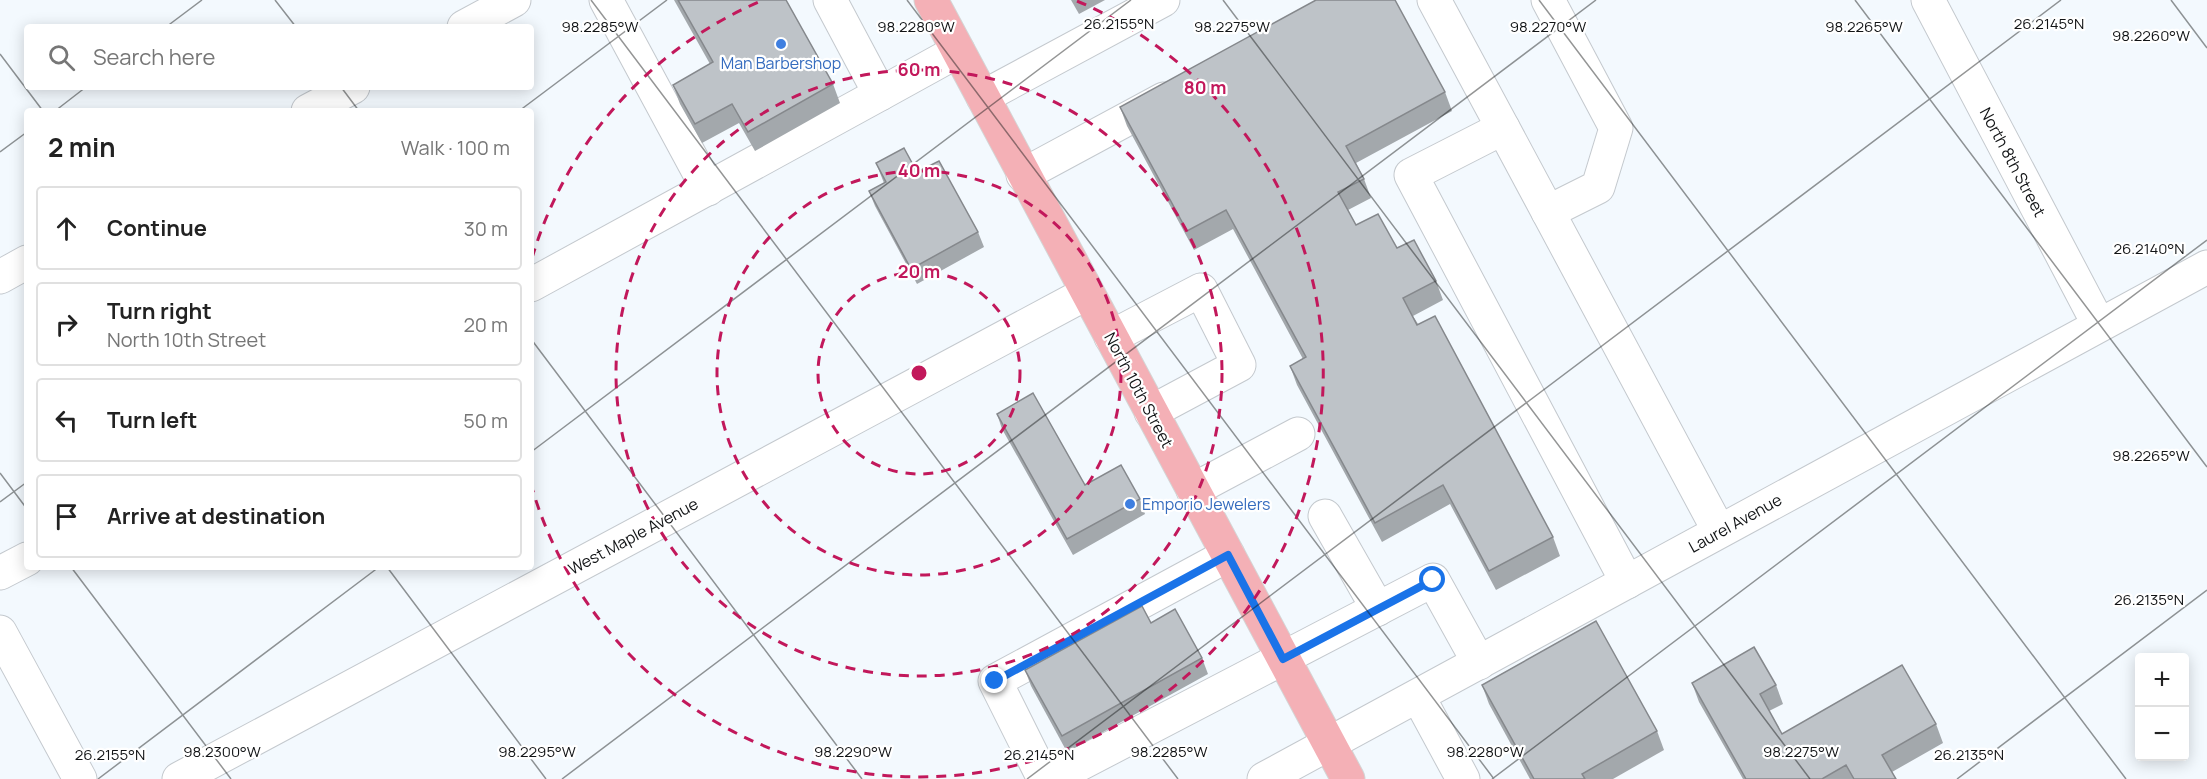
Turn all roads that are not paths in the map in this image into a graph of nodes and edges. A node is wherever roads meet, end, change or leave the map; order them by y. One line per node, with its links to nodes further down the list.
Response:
1 (514, 0): 9 (street)
2 (606, 0): 18 (street)
3 (830, 0): 13 (street)
4 (931, 0): 10 (main road, North 10th Street)
5 (1163, 0): 14 (street)
6 (1434, 0): 16 (street)
7 (1548, 0): 19 (street)
8 (1928, 0): 25 (street, North 8th Street)
9 (470, 24)
10 (958, 51): 13 (street); 14 (main road, North 10th Street)
11 (1191, 85): 17 (street)
12 (347, 90): 15 (street)
13 (880, 94): 18 (street)
14 (983, 97): 17 (main road, North 10th Street)
15 (314, 108)
16 (1503, 128): 19 (street); 35 (street)
17 (1023, 175): 24 (main road, North 10th Street)
18 (708, 189): 23 (street)
19 (1548, 212): 31 (street)
20 (24, 264): 22 (street)
21 (2207, 267): 25 (street, Laurel Avenue)
22 (0, 277)
23 (534, 283)
24 (1088, 293): 26 (main road, North 10th Street); 43 (street, West Maple Avenue)
25 (2099, 324): 31 (street, Laurel Avenue)
26 (1111, 337): 27 (main road, North 10th Street); 27 (street)
27 (1151, 412): 29 (main road, North 10th Street)
28 (1298, 434): 29 (street)
29 (1193, 490): 32 (main road, North 10th Street)
30 (1325, 516): 36 (street)
31 (1719, 531): 35 (street, Laurel Avenue)
32 (1228, 555): 38 (main road, North 10th Street); 44 (street)
33 (24, 561): 34 (street)
34 (0, 573)
35 (1627, 582): 39 (street, Laurel Avenue)
36 (1378, 609): 38 (street); 39 (street)
37 (0, 632): 42 (street)
38 (1283, 659): 41 (main road, North 10th Street); 45 (street)
39 (1479, 663): 40 (street, Laurel Avenue)
40 (1418, 696): 41 (street, Laurel Avenue); 48 (street)
41 (1330, 744): 46 (street, Laurel Avenue); 47 (main road, North 10th Street)
42 (80, 779)
43 (179, 779)
44 (1044, 779)
45 (1051, 779)
46 (1264, 779)
47 (1348, 779)
48 (1463, 779)

